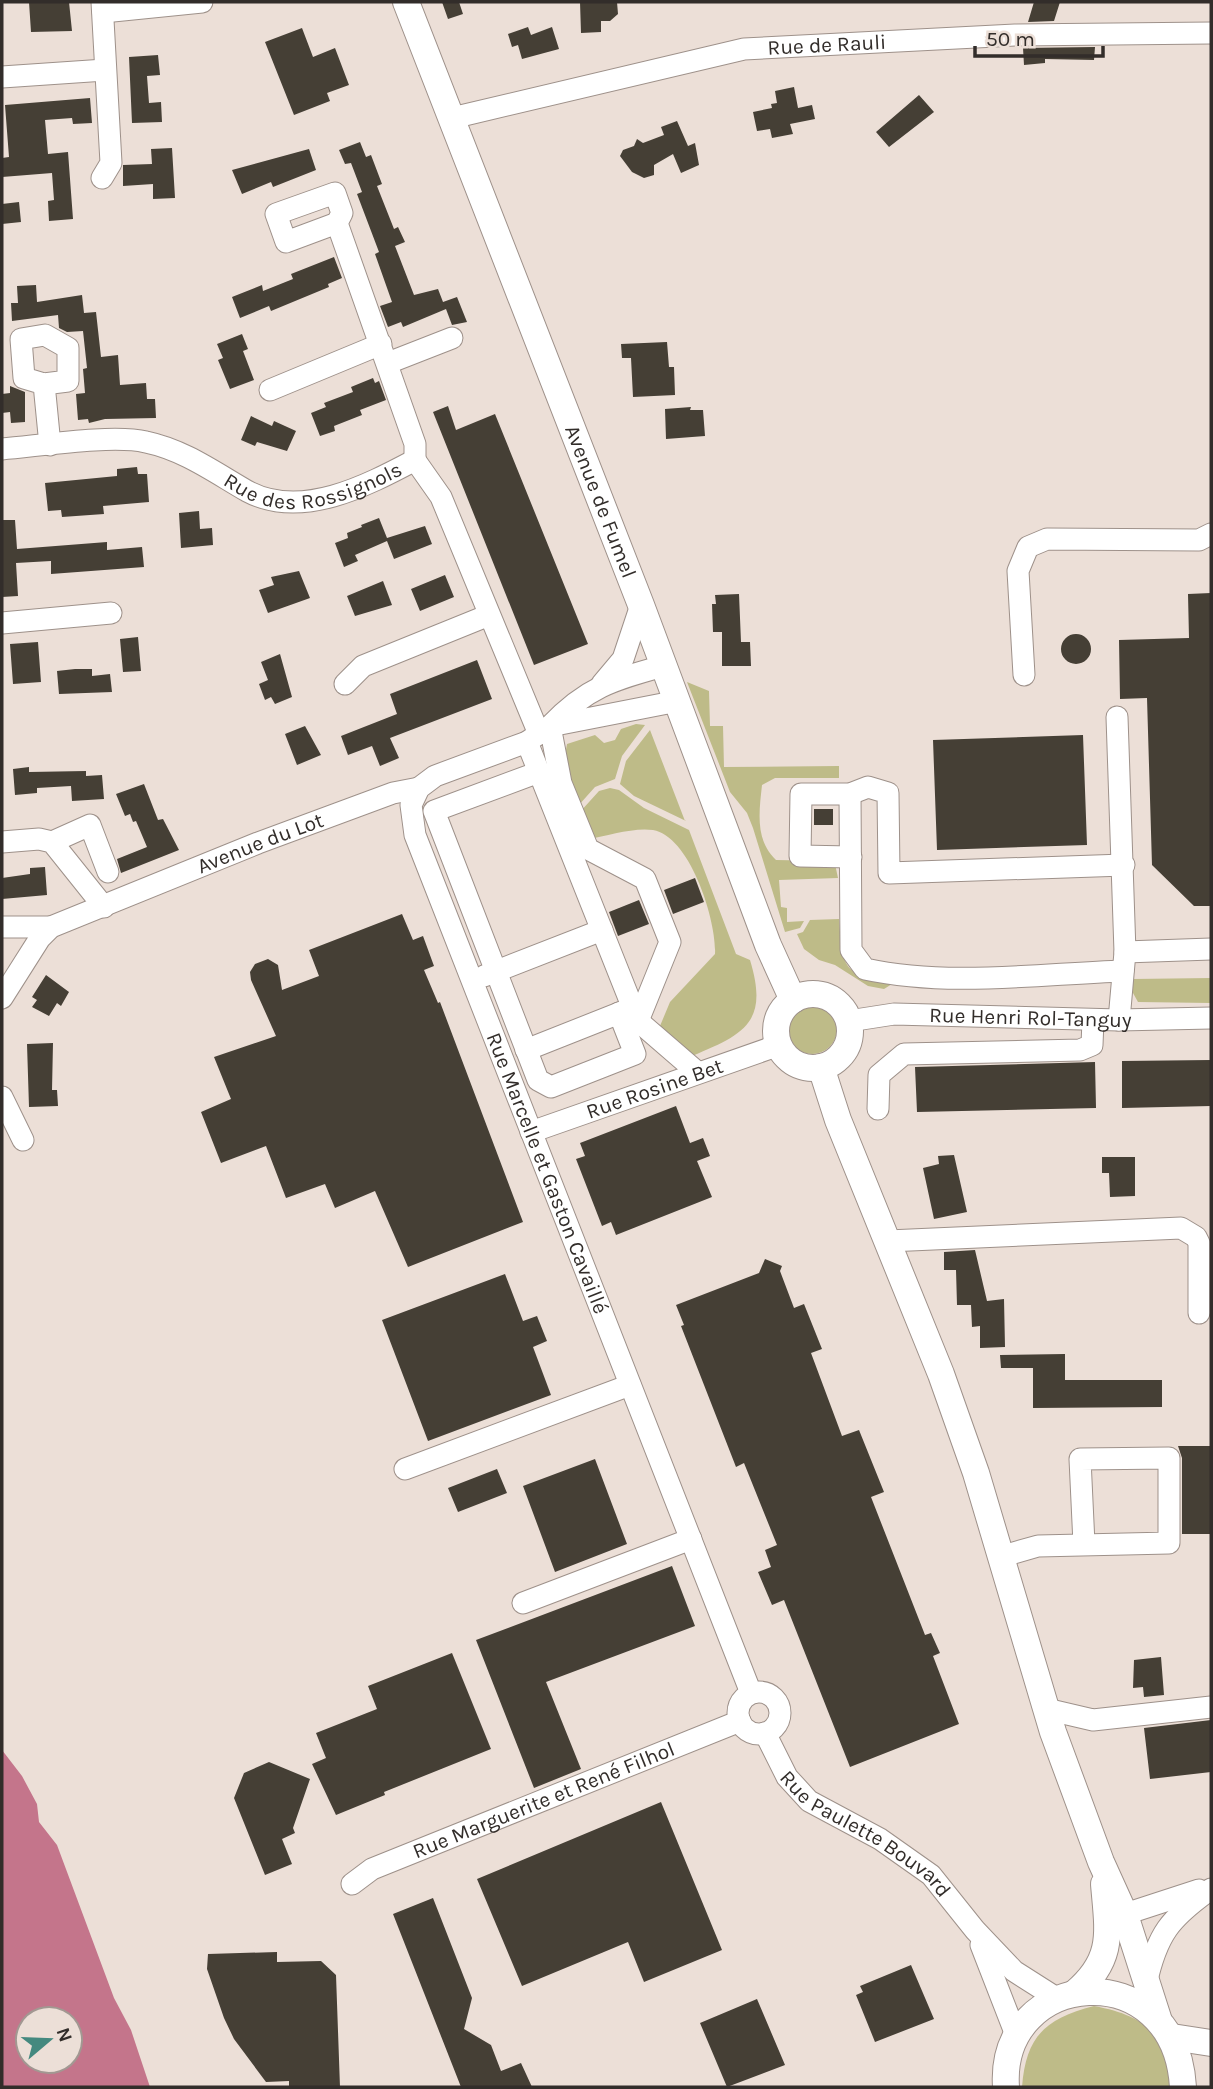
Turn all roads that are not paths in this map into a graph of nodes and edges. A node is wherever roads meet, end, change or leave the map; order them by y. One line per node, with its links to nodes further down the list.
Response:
1 (202, 2): 3 (street)
2 (406, 2): 7 (main road, Avenue de Fumel)
3 (102, 7): 5 (street)
4 (1211, 33): 7 (street, Rue de Rauli)
5 (105, 70): 6 (street); 8 (street)
6 (2, 78)
7 (452, 118): 18 (main road, Avenue de Fumel)
8 (102, 178)
9 (337, 223): 11 (street)
10 (452, 338): 11 (street)
11 (384, 353): 13 (street); 16 (street)
12 (44, 384): 14 (street)
13 (270, 390)
14 (50, 445): 15 (street, Rue des Rossignols); 16 (street, Rue des Rossignols)
15 (2, 449)
16 (415, 460): 20 (street, Rue des Rossignols)
17 (1211, 534): 23 (street)
18 (641, 605): 22 (main road, Avenue de Fumel); 25 (street)
19 (111, 613): 21 (street)
20 (489, 615): 24 (street); 28 (street, Rue des Rossignols)
21 (2, 622)
22 (663, 666): 25 (street); 26 (main road, Avenue de Fumel)
23 (1024, 675)
24 (345, 684)
25 (602, 684): 28 (street)
26 (678, 701): 28 (street); 47 (main road, Avenue de Fumel)
27 (1117, 717): 36 (street)
28 (539, 734): 29 (street); 30 (street); 32 (street)
29 (539, 772): 32 (street); 44 (street)
30 (419, 788): 38 (street, Avenue du Lot); 45 (street, Rue Marcelle et Gaston Cavaillé)
31 (850, 794): 35 (street); 35 (street); 36 (street)
32 (571, 830): 41 (street); 48 (street)
33 (2, 842): 34 (street)
34 (52, 842): 37 (street); 38 (street)
35 (851, 857): 43 (street)
36 (1124, 865): 43 (street)
37 (108, 872)
38 (104, 907): 40 (street, Avenue du Lot)
39 (2, 926): 40 (street)
40 (51, 927): 46 (street)
41 (602, 930): 44 (street); 48 (street)
42 (1211, 949): 43 (street)
43 (1124, 961): 51 (street)
44 (496, 971): 45 (street); 54 (street)
45 (472, 980): 59 (street, Rue Marcelle et Gaston Cavaillé)
46 (2, 998)
47 (793, 1000): 52 (main road); 53 (main road)
48 (630, 1014): 54 (street); 54 (street); 56 (street)
49 (1211, 1018): 51 (street, Rue Henri Rol-Tanguy)
50 (1093, 1020): 51 (street, Rue Henri Rol-Tanguy); 52 (street, Rue Henri Rol-Tanguy); 58 (street)
51 (1119, 1020)
52 (849, 1021): 55 (main road)
53 (779, 1045): 55 (main road); 56 (street, Rue Rosine Bet)
54 (526, 1049)
55 (821, 1067): 61 (main road)
56 (697, 1072): 59 (street, Rue Rosine Bet)
57 (2, 1097): 60 (street)
58 (878, 1109)
59 (531, 1132): 63 (street, Rue Marcelle et Gaston Cavaillé)
60 (23, 1140)
61 (888, 1241): 62 (street); 67 (main road)
62 (1199, 1313)
63 (630, 1385): 64 (street); 65 (street, Rue Marcelle et Gaston Cavaillé)
64 (405, 1469)
65 (691, 1539): 68 (street); 69 (street, Rue Marcelle et Gaston Cavaillé)
66 (1084, 1544): 66 (street); 67 (street)
67 (1003, 1556): 71 (main road)
68 (523, 1602)
69 (751, 1693): 72 (street); 73 (street)
70 (1211, 1707): 71 (street)
71 (1046, 1709): 76 (main road)
72 (740, 1721): 73 (street); 74 (street, Rue Marguerite et René Filhol)
73 (765, 1733): 77 (street, Rue Paulette Bouvard)
74 (352, 1884)
75 (1211, 1888): 76 (street); 78 (street)
76 (1116, 1917): 78 (main road); 79 (main road)
77 (975, 1930): 79 (street, Rue Paulette Bouvard); 81 (street, Rue Paulette Bouvard)
78 (1146, 1984): 80 (main road)
79 (1066, 1996): 80 (main road); 81 (main road)
80 (1165, 2028): 82 (main road); 84 (main road)
81 (1016, 2035): 83 (main road)
82 (1211, 2043)
83 (999, 2083)
84 (1182, 2087)

